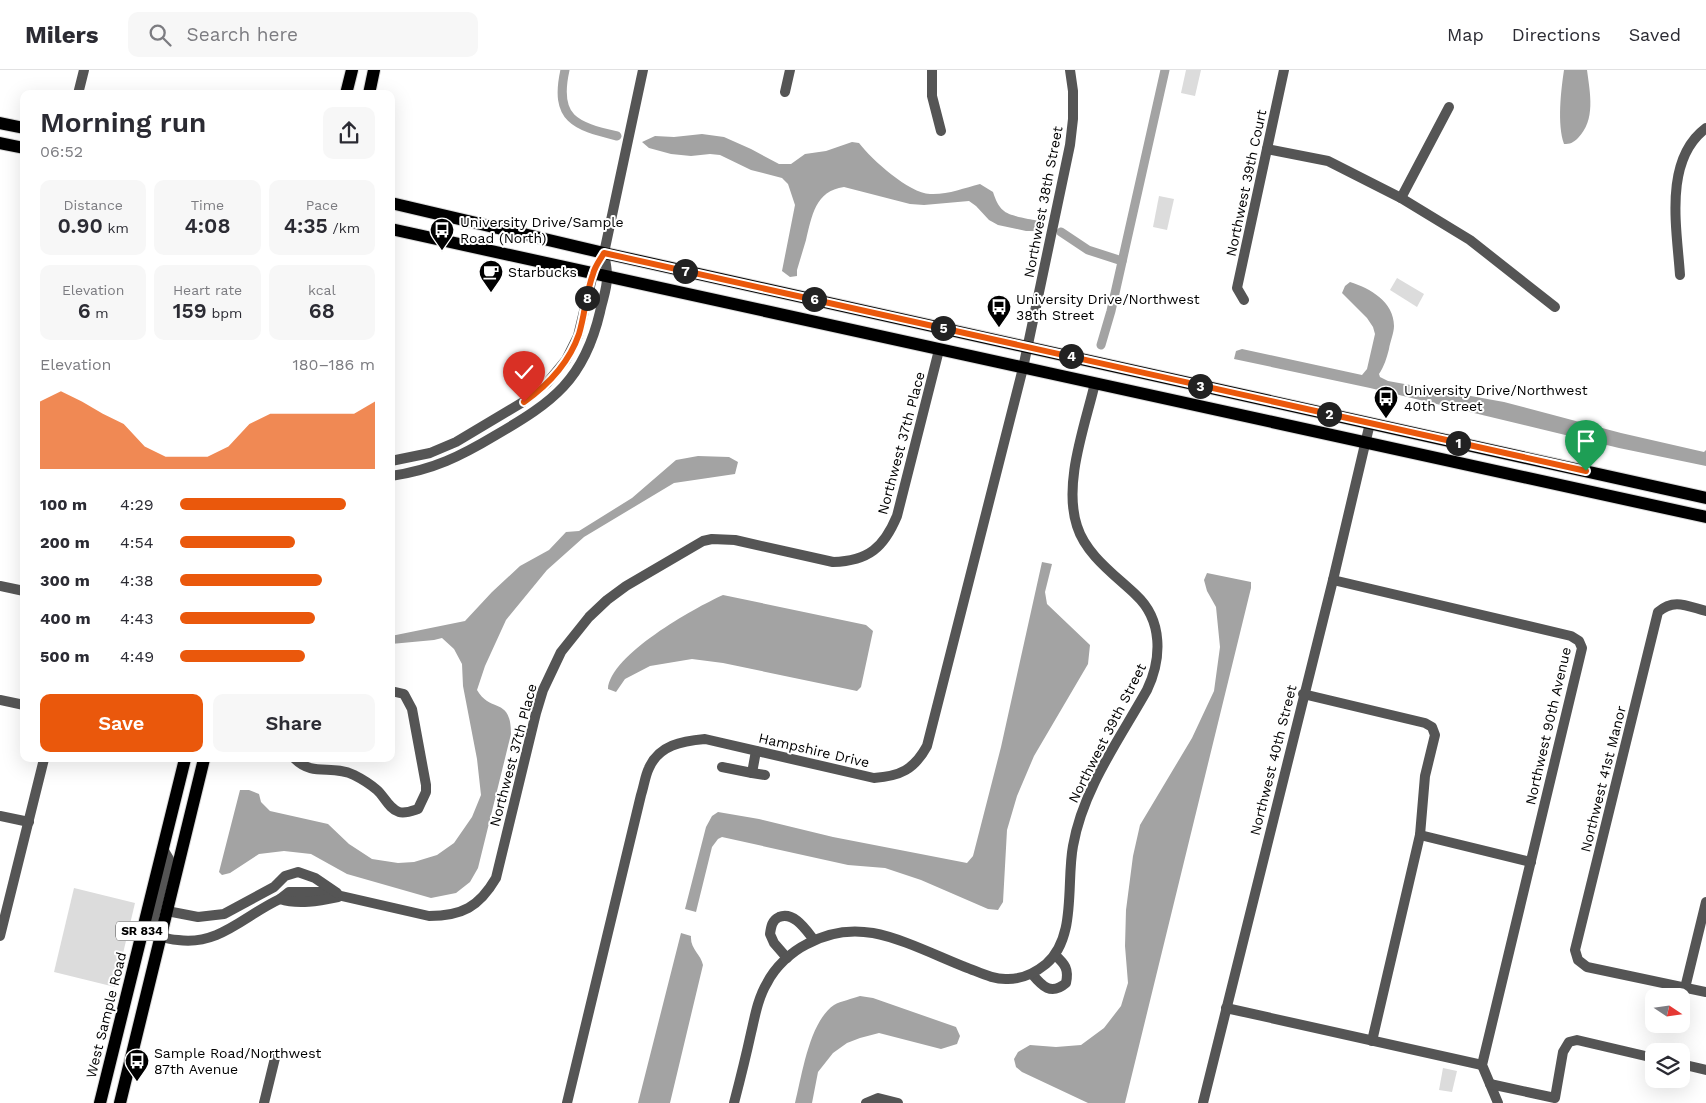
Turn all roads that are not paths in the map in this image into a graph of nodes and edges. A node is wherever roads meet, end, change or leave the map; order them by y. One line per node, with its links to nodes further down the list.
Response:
1 (84, 70): 9 (street)
2 (352, 70): 10 (main road)
3 (374, 70): 11 (main road)
4 (644, 70): 24 (street)
5 (790, 70): 12 (street)
6 (932, 70): 17 (street)
7 (1070, 70): 36 (street, Northwest 38th Street)
8 (1284, 70): 20 (street, Northwest 39th Court)
9 (79, 90)
10 (347, 90)
11 (370, 90)
12 (785, 92)
13 (1450, 107): 21 (street)
14 (0, 123): 15 (main road)
15 (20, 127)
16 (1706, 128): 26 (street)
17 (941, 131)
18 (0, 143): 19 (main road)
19 (20, 147)
20 (1267, 149): 21 (street); 30 (street, Northwest 39th Court)
21 (1402, 198): 31 (street)
22 (395, 204): 24 (main road)
23 (395, 230): 25 (main road)
24 (604, 253): 25 (street); 27 (street); 28 (main road)
25 (593, 274): 27 (main road); 33 (street)
26 (1680, 275)
27 (608, 277): 32 (main road); 35 (street)
28 (769, 289): 29 (main road); 32 (main road)
29 (792, 294): 34 (main road); 36 (main road)
30 (1244, 300)
31 (1555, 307)
32 (765, 312): 34 (main road)
33 (584, 316): 35 (street); 40 (street)
34 (787, 317): 37 (main road)
35 (598, 319): 41 (street)
36 (1027, 346): 38 (street, Northwest 38th Street); 42 (main road)
37 (939, 350): 38 (main road); 72 (street, Northwest 37th Place)
38 (1022, 368): 39 (main road); 58 (street, Hampshire Drive)
39 (1095, 384): 43 (main road); 79 (street, Northwest 39th Street)
40 (538, 392): 41 (street); 44 (street)
41 (545, 405): 45 (street)
42 (1370, 423): 43 (street, Northwest 40th Street); 48 (main road)
43 (1366, 441): 49 (main road); 50 (street, Northwest 40th Street)
44 (456, 442): 45 (street); 46 (street)
45 (463, 455): 47 (street)
46 (395, 461)
47 (395, 475)
48 (1706, 498)
49 (1706, 517)
50 (1333, 580): 55 (street, Northwest 40th Street); 70 (street, Northwest 90th Avenue)
51 (0, 586): 52 (street)
52 (20, 590)
53 (1706, 611): 82 (street, Northwest 41st Manor)
54 (395, 692): 62 (street)
55 (1303, 694): 68 (street); 85 (street, Northwest 40th Street)
56 (0, 700): 57 (street)
57 (20, 704)
58 (756, 751): 64 (street); 96 (street, Hampshire Drive)
59 (43, 762): 67 (street)
60 (184, 762): 69 (main road, West Sample Road / SR 834)
61 (203, 762): 75 (main road, SR 834)
62 (299, 762)
63 (722, 767): 64 (street)
64 (752, 773): 65 (street)
65 (764, 775)
66 (0, 816): 67 (street)
67 (29, 822): 76 (street)
68 (1420, 835): 70 (street); 86 (street)
69 (162, 849): 77 (street); 93 (main road, West Sample Road / SR 834)
70 (1531, 862): 89 (street, Northwest 90th Avenue)
71 (274, 887): 72 (street, Northwest 37th Place); 73 (street); 75 (street, Northwest 37th Place)
72 (342, 896): 73 (street, Northwest 37th Place)
73 (280, 899): 77 (street)
74 (1706, 902): 82 (street)
75 (167, 911): 77 (main road, SR 834)
76 (0, 932)
77 (160, 938): 94 (main road, SR 834)
78 (814, 940): 80 (street); 80 (street); 81 (street)
79 (1055, 955): 81 (street, Northwest 39th Street); 81 (street)
80 (787, 958): 97 (street)
81 (1032, 974)
82 (1685, 988)
83 (1690, 989): 84 (street)
84 (1706, 992)
85 (1226, 1008): 86 (street); 100 (street, Northwest 40th Street)
86 (1372, 1041): 89 (street)
87 (1645, 1056): 92 (street)
88 (275, 1058): 95 (street)
89 (1482, 1065): 92 (street)
90 (1690, 1066): 91 (street)
91 (1706, 1070)
92 (1490, 1084): 101 (street)
93 (100, 1103)
94 (120, 1103)
95 (264, 1103)
96 (567, 1103)
97 (734, 1103)
98 (866, 1103): 99 (street)
99 (898, 1103)
100 (1203, 1103)
101 (1498, 1103)

